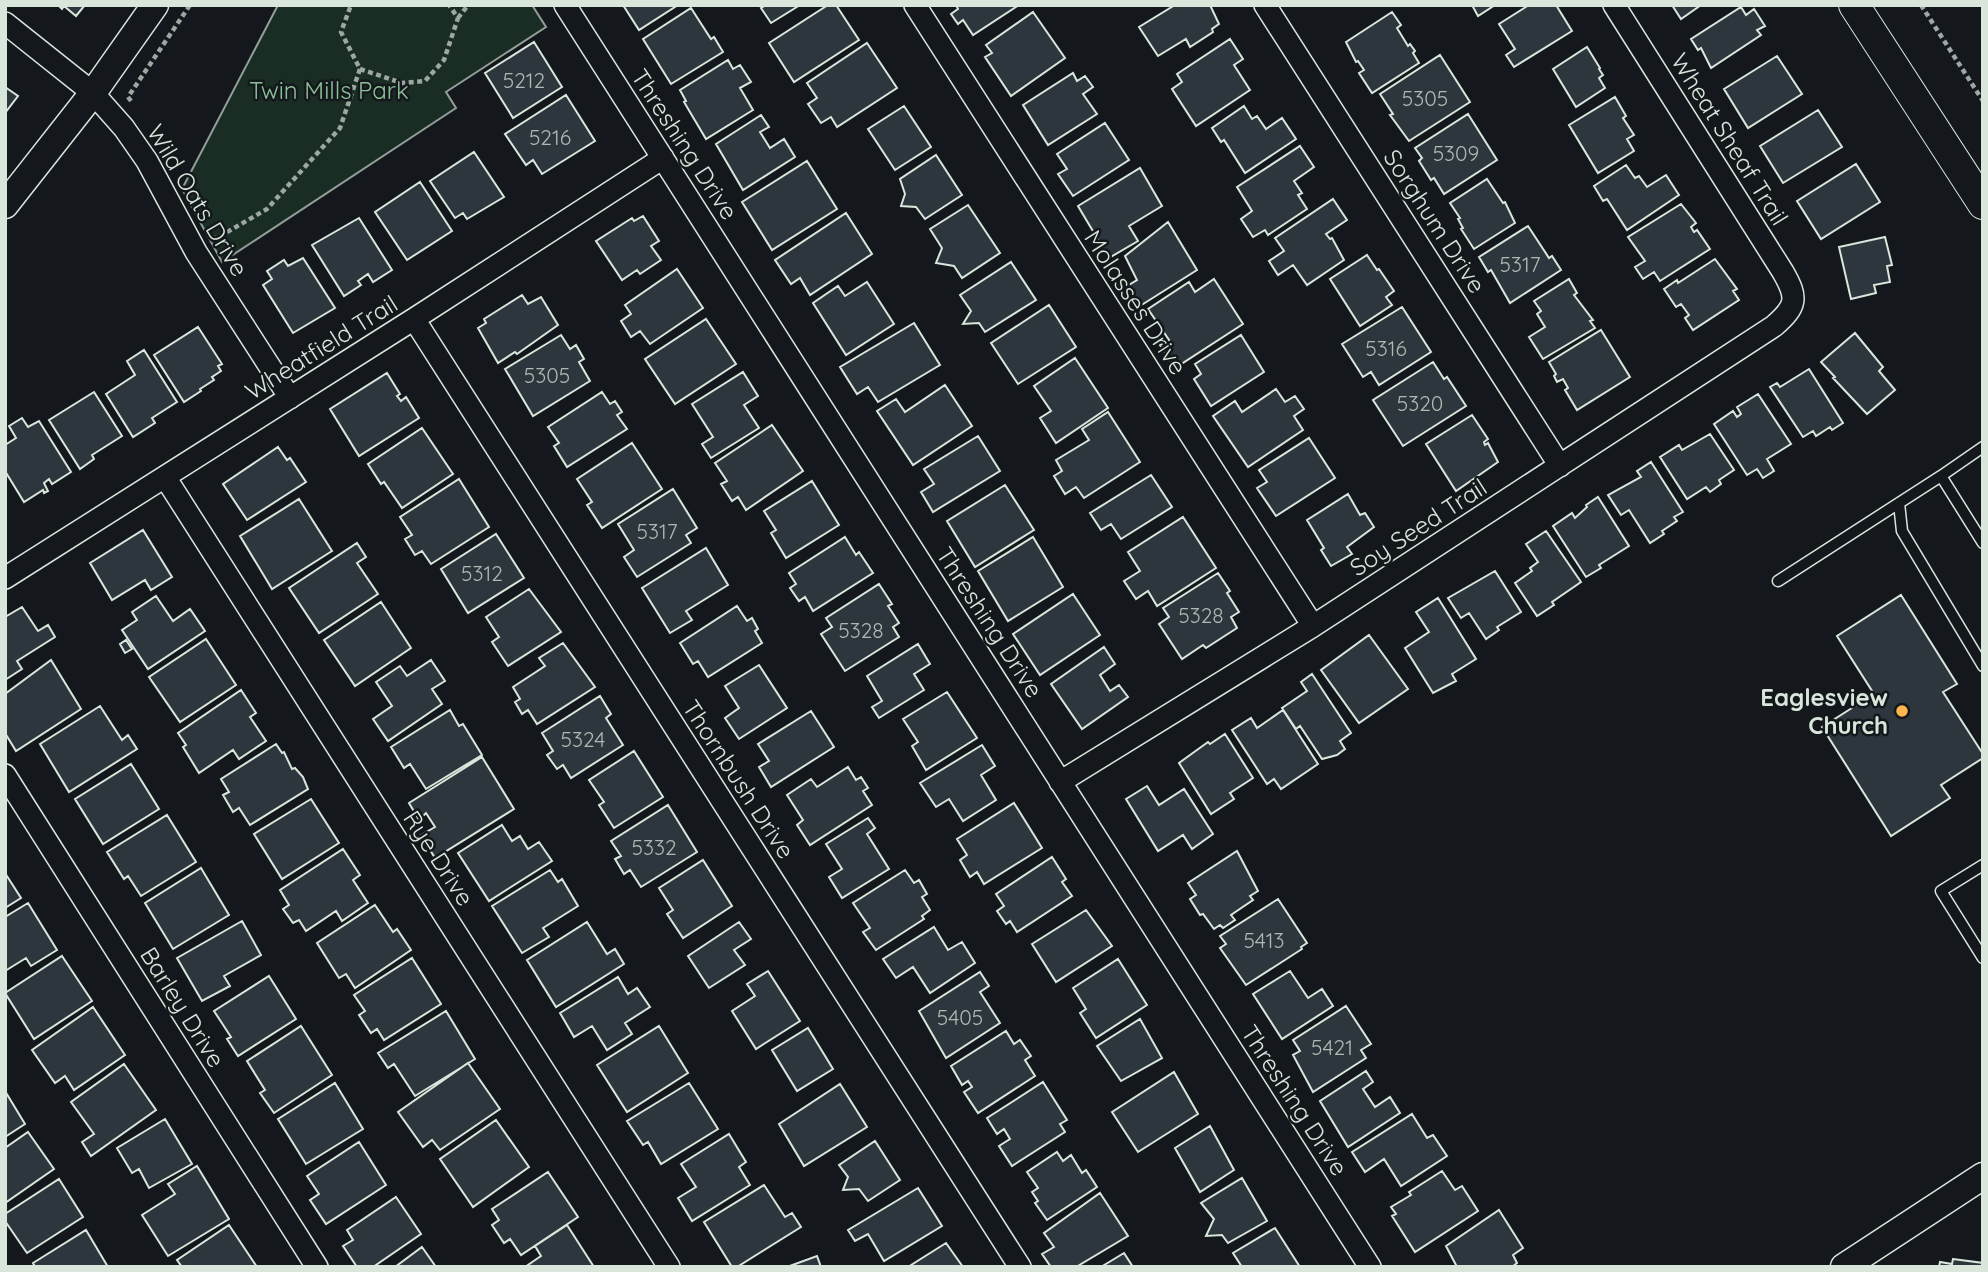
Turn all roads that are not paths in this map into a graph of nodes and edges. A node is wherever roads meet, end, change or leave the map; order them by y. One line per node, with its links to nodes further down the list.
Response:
1 (155, 5): 8 (street)
2 (565, 5): 9 (street, Threshing Drive)
3 (915, 5): 23 (street, Molasses Drive)
4 (1265, 5): 16 (street, Sorghum Drive)
5 (1615, 5): 12 (street, Wheat Sheaf Trail)
6 (1854, 5): 10 (main road)
7 (5, 23): 8 (street, Wild Oats Drive)
8 (93, 93): 11 (street); 14 (street, Wild Oats Drive)
9 (663, 158): 13 (street, Wheatfield Trail); 26 (street, Threshing Drive)
10 (1983, 204)
11 (5, 205)
12 (1794, 303): 16 (street, Soy Seed Trail)
13 (414, 319): 14 (street, Wheatfield Trail); 32 (street, Thornbush Drive)
14 (290, 398): 18 (street, Wheatfield Trail)
15 (1983, 447): 17 (lane)
16 (1560, 466): 23 (street, Soy Seed Trail)
17 (1941, 476): 19 (lane); 20 (lane)
18 (165, 477): 21 (street, Wheatfield Trail); 31 (street, Rye Drive)
19 (1899, 503): 22 (lane); 24 (lane)
20 (1983, 544)
21 (5, 579)
22 (1778, 581)
23 (1312, 626): 26 (street, Soy Seed Trail)
24 (1983, 666)
25 (5, 775): 30 (street, Barley Drive)
26 (1060, 782): 33 (street, Threshing Drive)
27 (1983, 864): 28 (lane)
28 (1983, 958)
29 (1983, 1176): 34 (street)
30 (317, 1267)
31 (669, 1267)
32 (1020, 1267)
33 (1370, 1267)
34 (1844, 1267)

